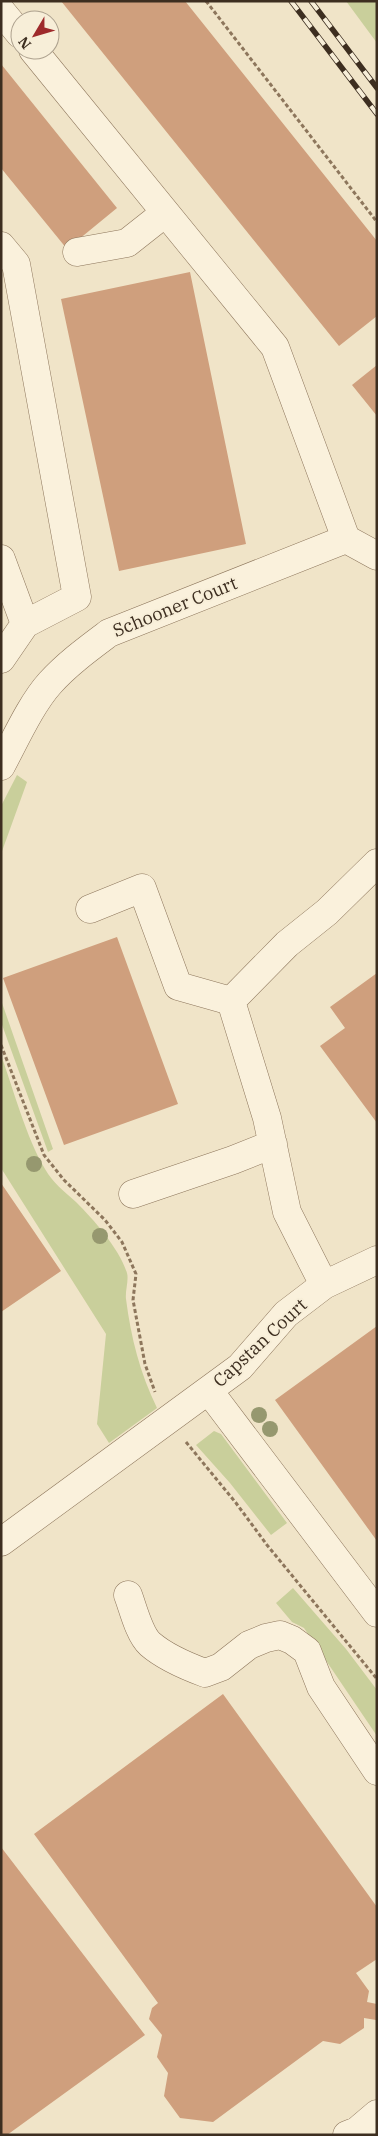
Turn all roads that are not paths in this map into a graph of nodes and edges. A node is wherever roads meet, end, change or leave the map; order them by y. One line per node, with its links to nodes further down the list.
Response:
1 (1, 11): 2 (street)
2 (10, 22)
3 (41, 60): 4 (street)
4 (165, 212): 5 (street); 7 (street)
5 (77, 252)
6 (6, 262): 10 (street)
7 (346, 539): 8 (street); 12 (street, Schooner Court)
8 (377, 556)
9 (1, 560): 10 (street)
10 (25, 624): 11 (street)
11 (1, 659)
12 (1, 766)
13 (377, 863): 15 (street)
14 (90, 908): 15 (street)
15 (231, 1001): 16 (street)
16 (273, 1144): 17 (street); 19 (street)
17 (133, 1194)
18 (377, 1260): 19 (street, Capstan Court)
19 (324, 1285): 20 (street, Capstan Court)
20 (209, 1391): 21 (street, Capstan Court); 23 (street)
21 (1, 1542)
22 (128, 1595): 24 (street)
23 (377, 1613)
24 (377, 1771)
25 (377, 2114): 26 (street)
26 (347, 2135)

